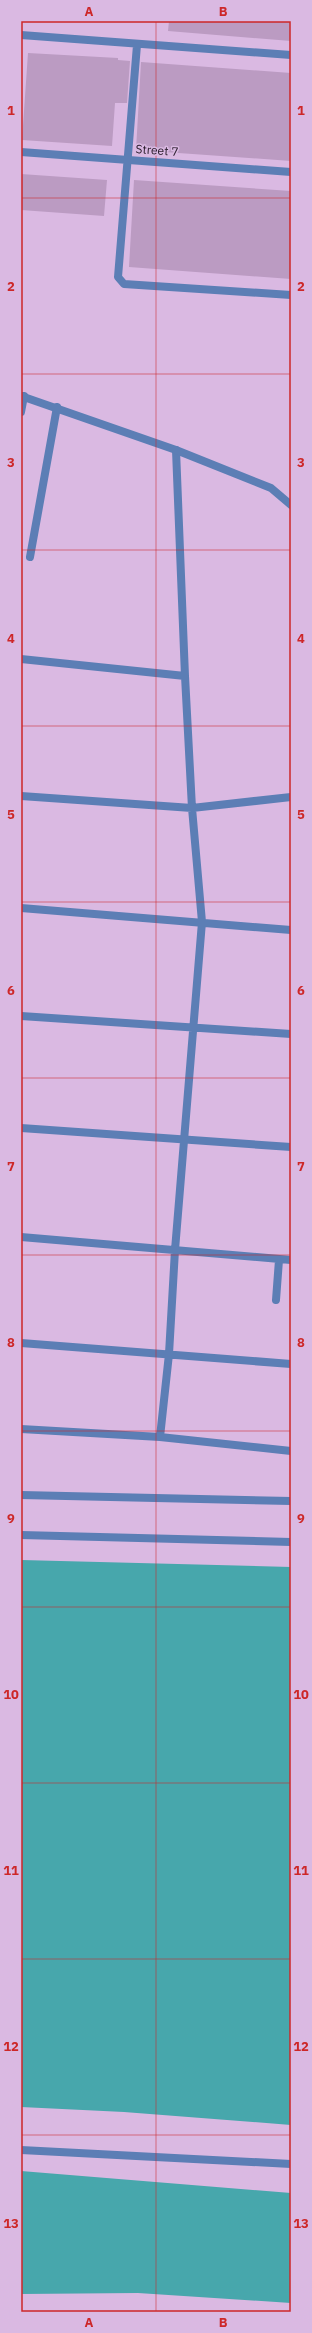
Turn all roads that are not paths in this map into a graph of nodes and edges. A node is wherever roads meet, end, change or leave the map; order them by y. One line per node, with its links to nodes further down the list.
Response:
1 (21, 36): 2 (street)
2 (137, 45): 3 (street); 5 (street)
3 (291, 55)
4 (21, 152): 5 (street, Street 7)
5 (129, 160): 6 (street, Street 7); 7 (street)
6 (291, 172)
7 (291, 295)
8 (22, 396): 9 (street); 10 (street)
9 (57, 407): 11 (street); 13 (street)
10 (21, 412)
11 (176, 450): 12 (street); 15 (street)
12 (291, 505)
13 (30, 557)
14 (21, 659): 15 (street)
15 (185, 676): 18 (street)
16 (21, 796): 18 (street)
17 (291, 797): 18 (street)
18 (192, 808): 20 (street)
19 (21, 908): 20 (street)
20 (202, 922): 21 (street); 23 (street)
21 (291, 930)
22 (21, 1016): 23 (street)
23 (192, 1027): 24 (street); 26 (street)
24 (291, 1034)
25 (21, 1128): 26 (street)
26 (184, 1139): 27 (street); 29 (street)
27 (291, 1147)
28 (21, 1237): 29 (street)
29 (175, 1250): 30 (street); 34 (street)
30 (279, 1260): 31 (street); 32 (street)
31 (291, 1260)
32 (276, 1300)
33 (21, 1342): 34 (street)
34 (169, 1354): 35 (street); 37 (street)
35 (291, 1364)
36 (21, 1429): 37 (street)
37 (160, 1436): 38 (street)
38 (291, 1451)
39 (21, 1495): 40 (street)
40 (291, 1501)
41 (21, 1535): 42 (street)
42 (291, 1542)
43 (21, 2150): 44 (street)
44 (291, 2164)

